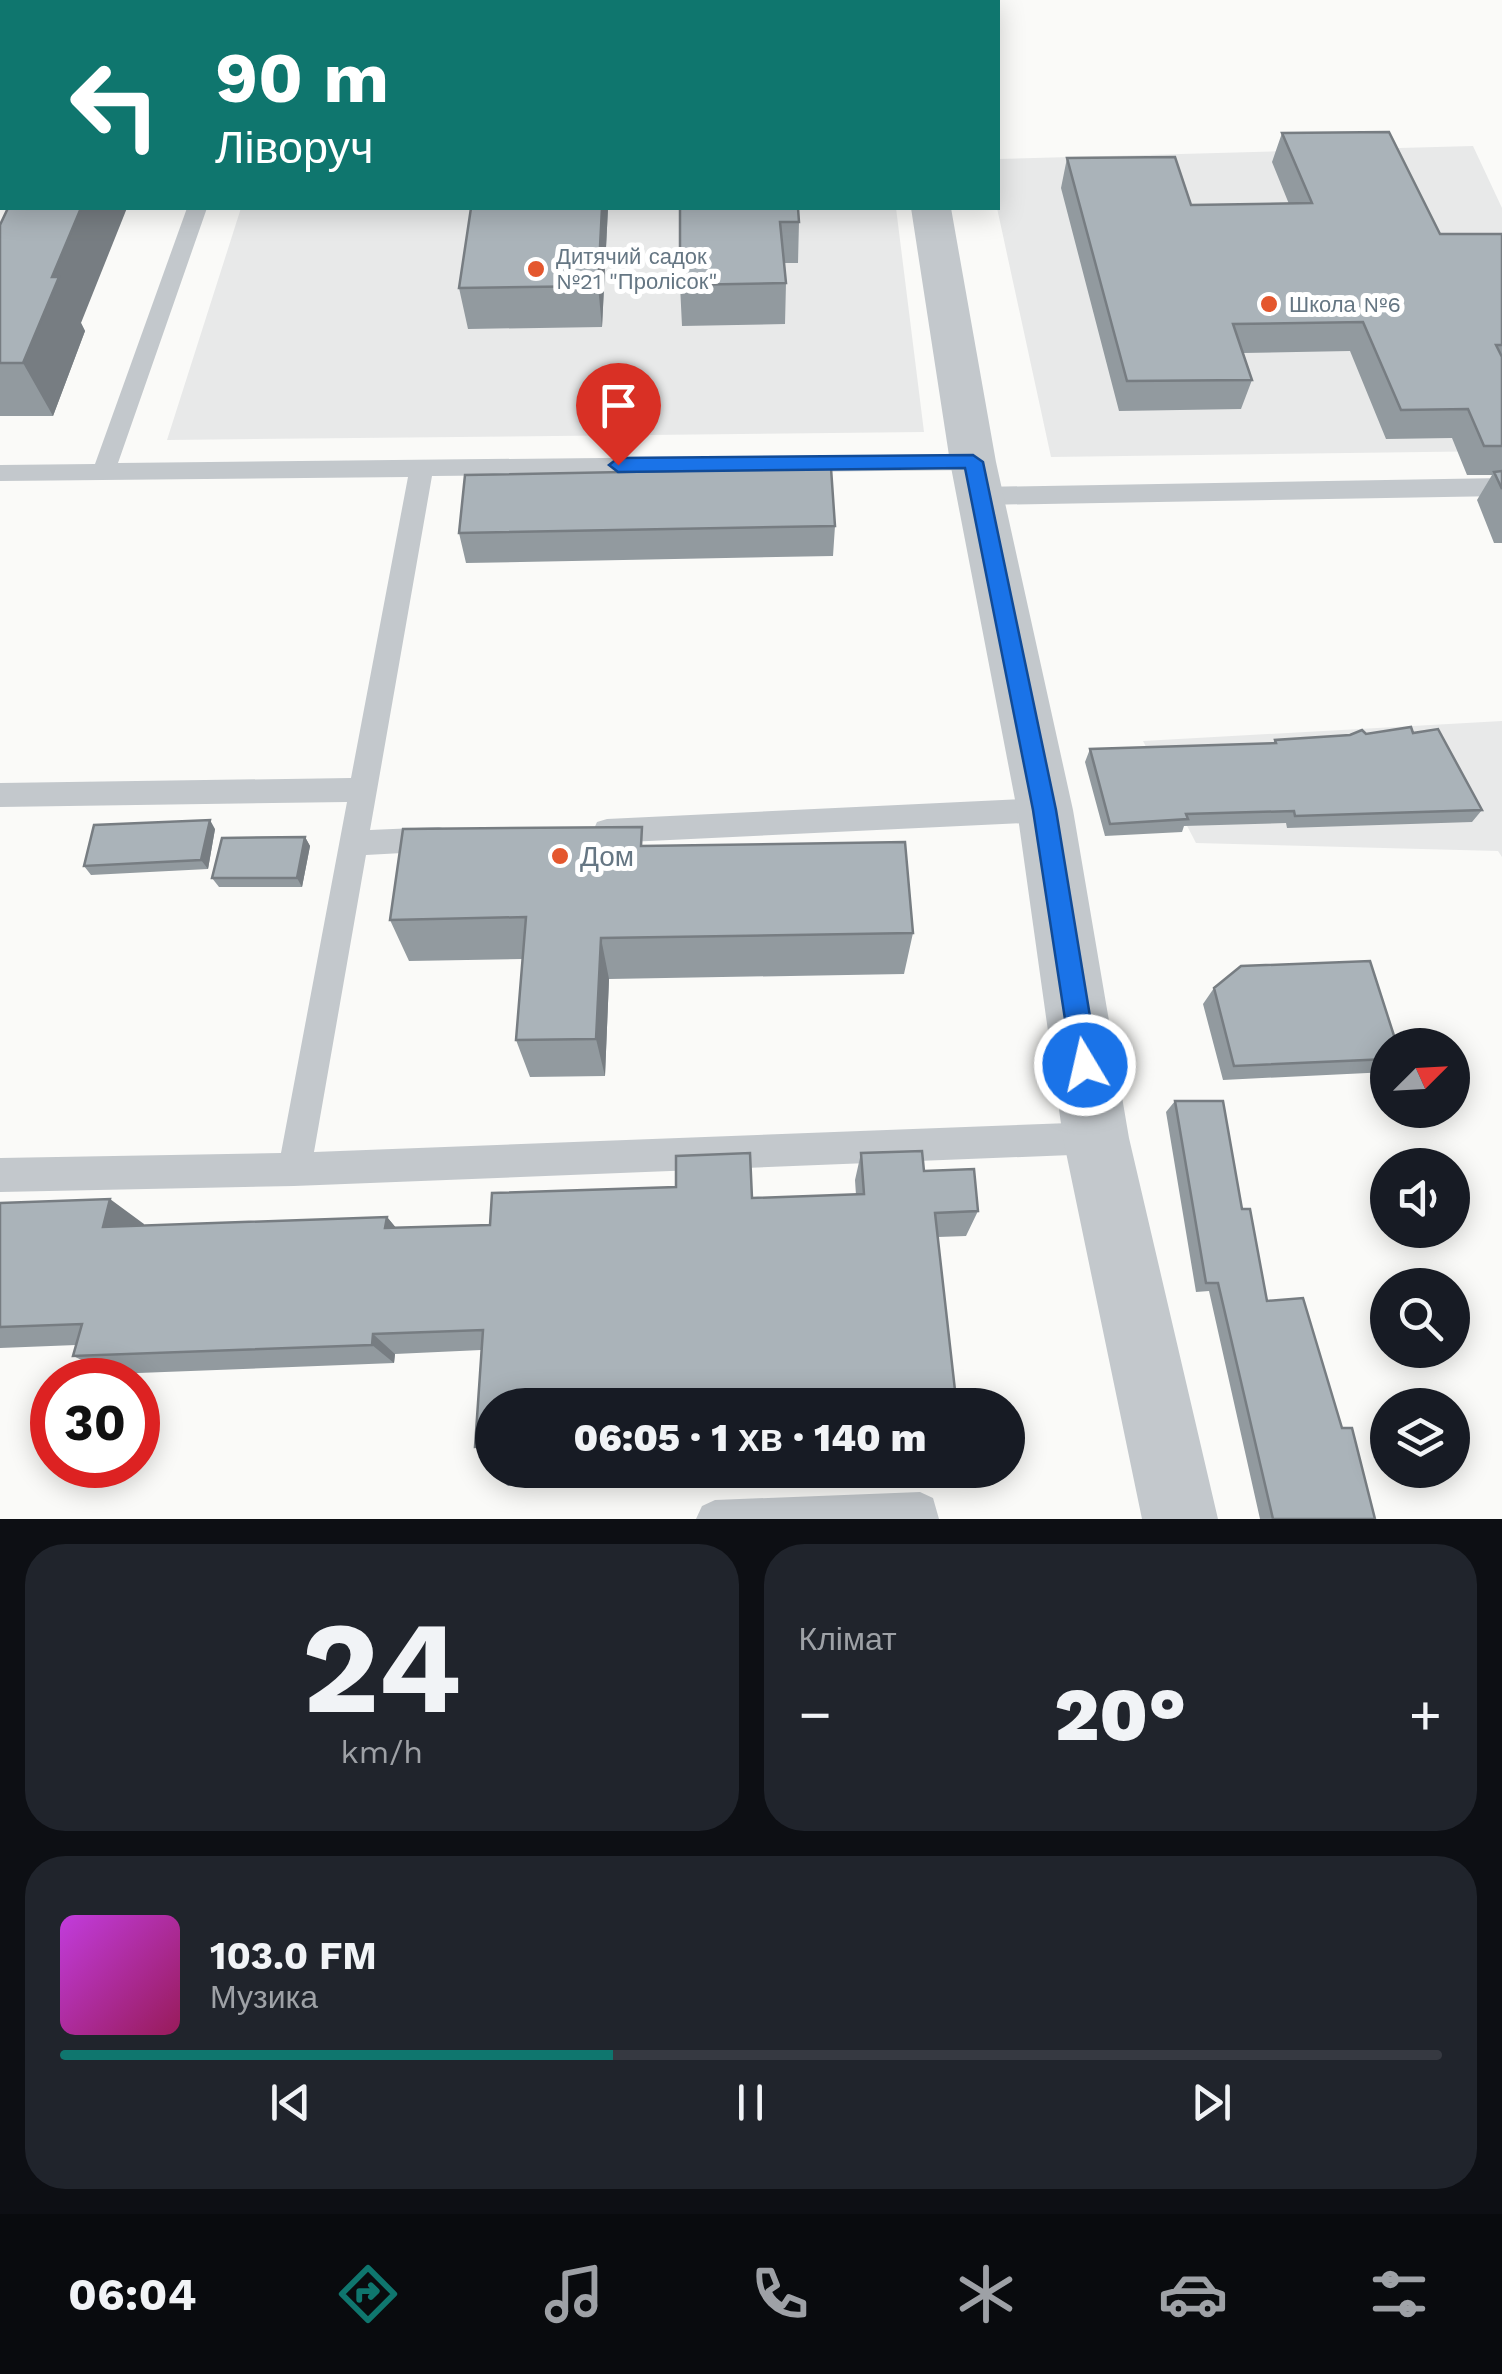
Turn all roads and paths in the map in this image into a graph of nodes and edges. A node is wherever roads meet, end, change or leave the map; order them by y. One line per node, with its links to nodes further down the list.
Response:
1 (196, 210): 5 (lane)
2 (931, 210): 6 (street)
3 (422, 467): 5 (lane); 6 (lane); 8 (lane)
4 (0, 473): 5 (lane)
5 (103, 473)
6 (977, 479): 7 (lane); 10 (street)
7 (1502, 487)
8 (363, 790): 9 (lane); 13 (lane)
9 (0, 795)
10 (1044, 810): 11 (lane); 14 (street)
11 (571, 832)
12 (472, 837): 13 (lane)
13 (354, 843): 15 (lane)
14 (1096, 1138): 15 (lane); 19 (street)
15 (294, 1169): 16 (lane)
16 (0, 1175)
17 (715, 1519): 18 (lane)
18 (920, 1519)
19 (1180, 1519)

